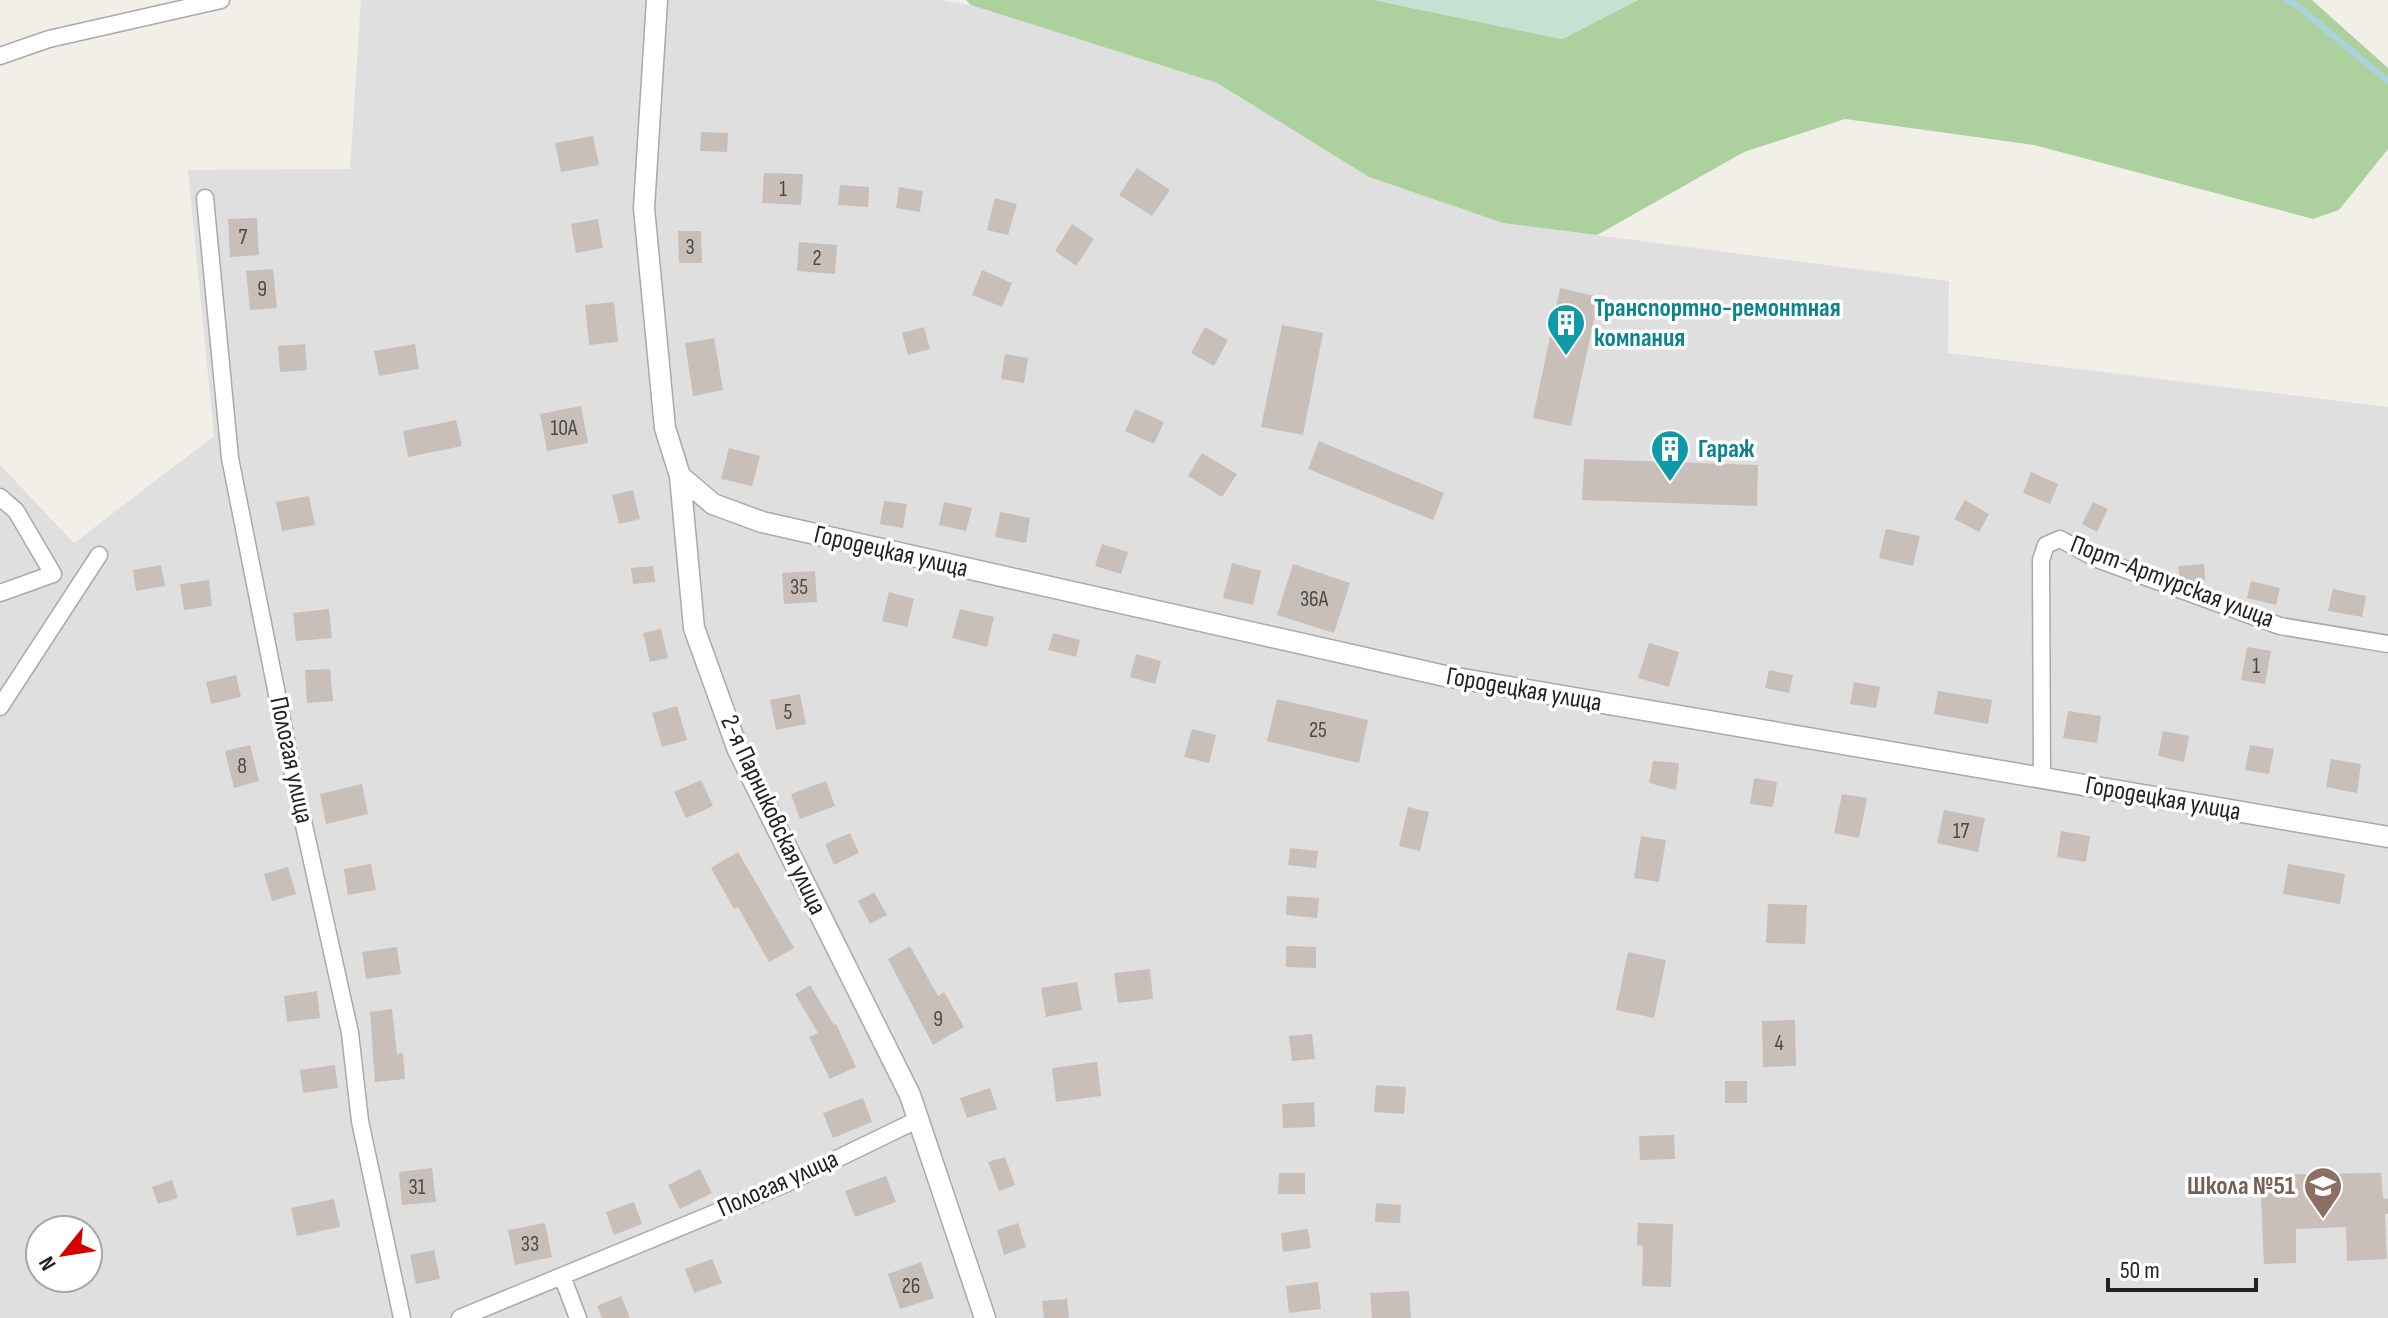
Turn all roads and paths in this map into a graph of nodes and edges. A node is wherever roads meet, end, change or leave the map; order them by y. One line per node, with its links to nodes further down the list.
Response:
1 (221, 0): 3 (street)
2 (657, 0): 5 (street, 2-я Парниковская улица)
3 (0, 56)
4 (205, 198): 15 (street, Пологая улица)
5 (680, 476): 11 (street, Городецкая улица); 13 (street, 2-я Парниковская улица)
6 (0, 497): 8 (street)
7 (99, 555): 10 (street)
8 (0, 593)
9 (2388, 644): 11 (street, Порт-Артурская улица)
10 (0, 707)
11 (2042, 779): 12 (street, Городецкая улица)
12 (2388, 837)
13 (917, 1120): 14 (street, Пологая улица); 18 (street, 2-я Парниковская улица)
14 (562, 1276): 16 (street, Пологая улица); 17 (street)
15 (402, 1318)
16 (460, 1318)
17 (578, 1318)
18 (985, 1318)

